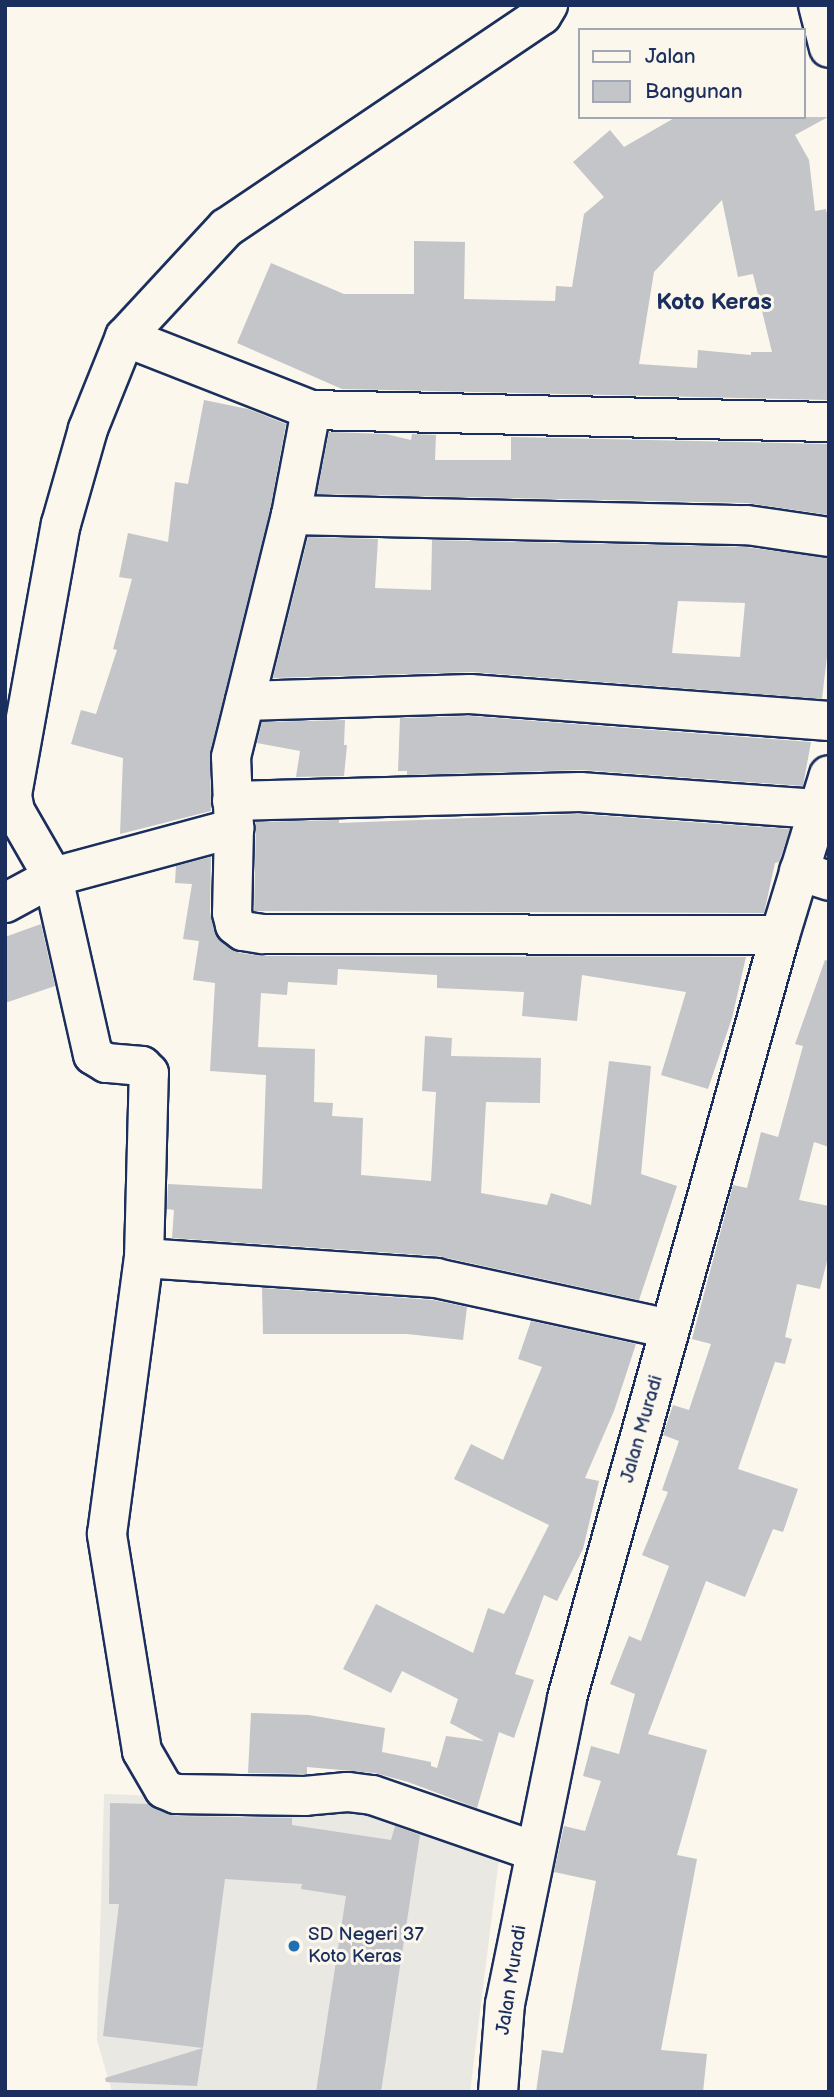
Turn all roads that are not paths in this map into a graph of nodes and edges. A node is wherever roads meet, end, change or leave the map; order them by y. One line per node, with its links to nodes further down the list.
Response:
1 (548, 5): 4 (main road)
2 (818, 5): 3 (main road)
3 (829, 48)
4 (125, 337): 5 (main road); 14 (main road)
5 (311, 410): 6 (main road); 7 (main road)
6 (829, 422)
7 (291, 515): 8 (main road); 9 (main road)
8 (829, 537)
9 (245, 701): 10 (main road); 12 (main road)
10 (829, 721)
11 (823, 792): 12 (main road); 13 (main road, Jalan Muradi)
12 (233, 815): 14 (main road); 16 (main road)
13 (814, 876): 16 (main road, Jalan Muradi)
14 (53, 877): 15 (main road); 17 (main road)
15 (5, 903)
16 (780, 935): 18 (main road, Jalan Muradi)
17 (144, 1258): 18 (main road); 19 (main road)
18 (670, 1329): 19 (main road, Jalan Muradi)
19 (534, 1851): 20 (main road, Jalan Muradi)
20 (498, 2092)

